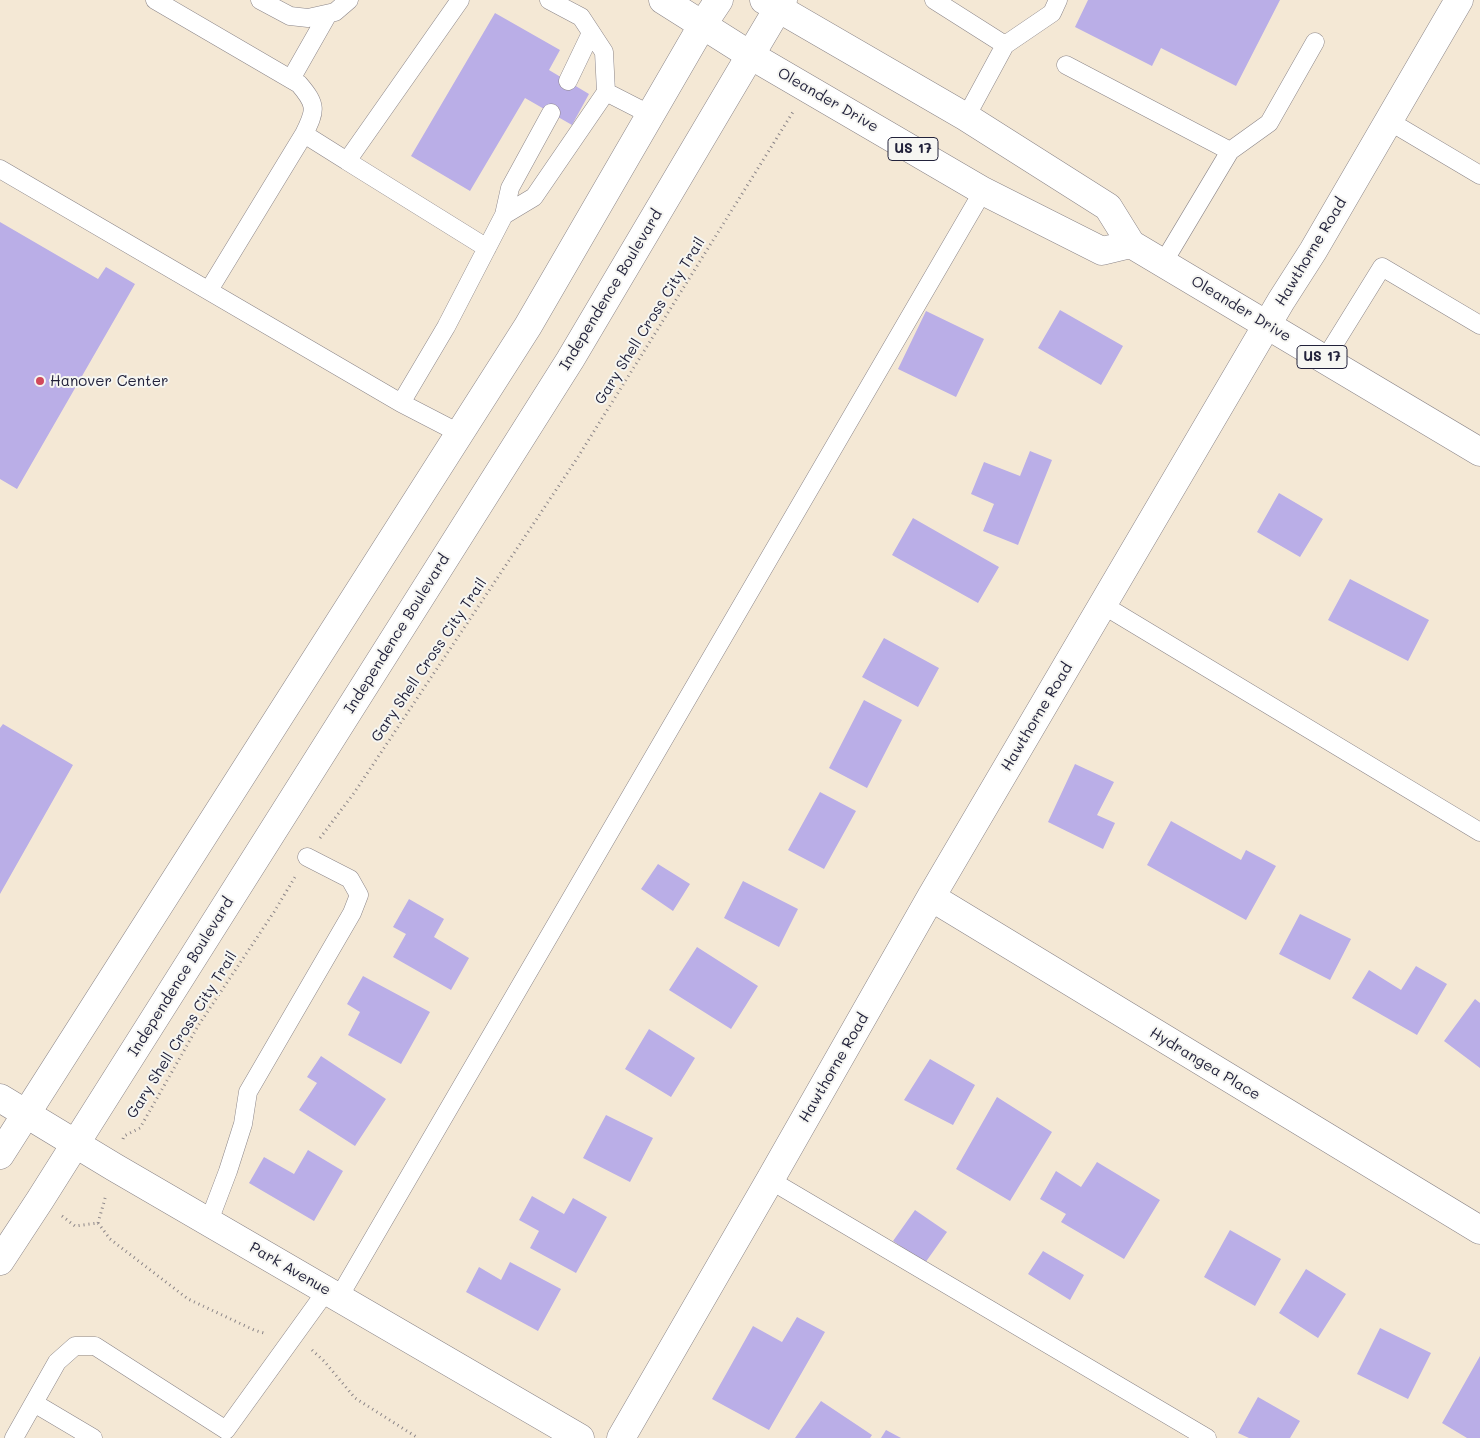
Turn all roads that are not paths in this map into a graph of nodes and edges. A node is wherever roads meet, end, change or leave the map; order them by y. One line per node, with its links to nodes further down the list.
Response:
1 (155, 0): 19 (lane)
2 (260, 0): 12 (lane)
3 (349, 0): 12 (lane)
4 (460, 0): 28 (lane)
5 (549, 0): 14 (lane)
6 (663, 0): 13 (main road, Oleander Drive / US 17)
7 (719, 0): 13 (main road)
8 (934, 0): 16 (lane)
9 (1058, 0): 16 (lane)
10 (1459, 0): 25 (main road, Hawthorne Road)
11 (775, 3): 17 (main road, Independence Boulevard); 24 (main road, Oleander Drive / US 17)
12 (328, 14): 19 (lane)
13 (703, 24): 17 (main road, Oleander Drive / US 17); 23 (main road)
14 (591, 33): 20 (lane); 21 (lane)
15 (1315, 42): 27 (lane)
16 (1005, 44): 24 (lane)
17 (750, 55): 31 (main road, Oleander Drive / US 17); 49 (main road, Independence Boulevard)
18 (1066, 65): 27 (lane)
19 (291, 79): 26 (lane)
20 (568, 81)
21 (606, 92): 23 (lane); 32 (lane)
22 (551, 113): 32 (lane)
23 (650, 114): 41 (main road)
24 (966, 117): 33 (main road, Oleander Drive / US 17)
25 (1389, 121): 30 (lane); 37 (main road, Hawthorne Road)
26 (304, 134): 28 (lane); 36 (lane)
27 (1230, 151): 35 (lane)
28 (347, 161): 34 (lane)
29 (0, 169): 36 (lane)
30 (1480, 175)
31 (983, 191): 33 (main road, Oleander Drive / US 17); 55 (lane)
32 (504, 215): 34 (lane)
33 (1131, 244): 35 (main road, Oleander Drive / US 17)
34 (487, 248): 40 (lane)
35 (1163, 263): 37 (main road, Oleander Drive / US 17)
36 (209, 290): 40 (lane)
37 (1268, 325): 39 (main road, Oleander Drive / US 17); 43 (main road, Hawthorne Road)
38 (1480, 325): 39 (lane)
39 (1325, 359): 42 (main road, Oleander Drive / US 17)
40 (401, 403): 41 (lane)
41 (459, 433): 48 (main road)
42 (1480, 452)
43 (1103, 605): 44 (lane); 46 (main road, Hawthorne Road)
44 (1480, 832)
45 (307, 857): 52 (lane)
46 (931, 897): 51 (main road, Hawthorne Road); 53 (main road, Hydrangea Place)
47 (0, 1098): 48 (main road, Park Avenue)
48 (26, 1113): 49 (main road, Park Avenue); 50 (main road)
49 (76, 1143): 52 (main road, Park Avenue); 54 (main road, Independence Boulevard)
50 (0, 1154)
51 (770, 1180): 61 (main road, Hawthorne Road); 62 (lane)
52 (209, 1221): 55 (main road, Park Avenue)
53 (1480, 1230)
54 (0, 1261)
55 (333, 1294): 57 (lane); 60 (main road, Park Avenue)
56 (34, 1403): 57 (lane); 58 (lane); 59 (lane)
57 (229, 1435)
58 (14, 1438)
59 (93, 1438)
60 (580, 1438)
61 (621, 1438)
62 (1207, 1438)

